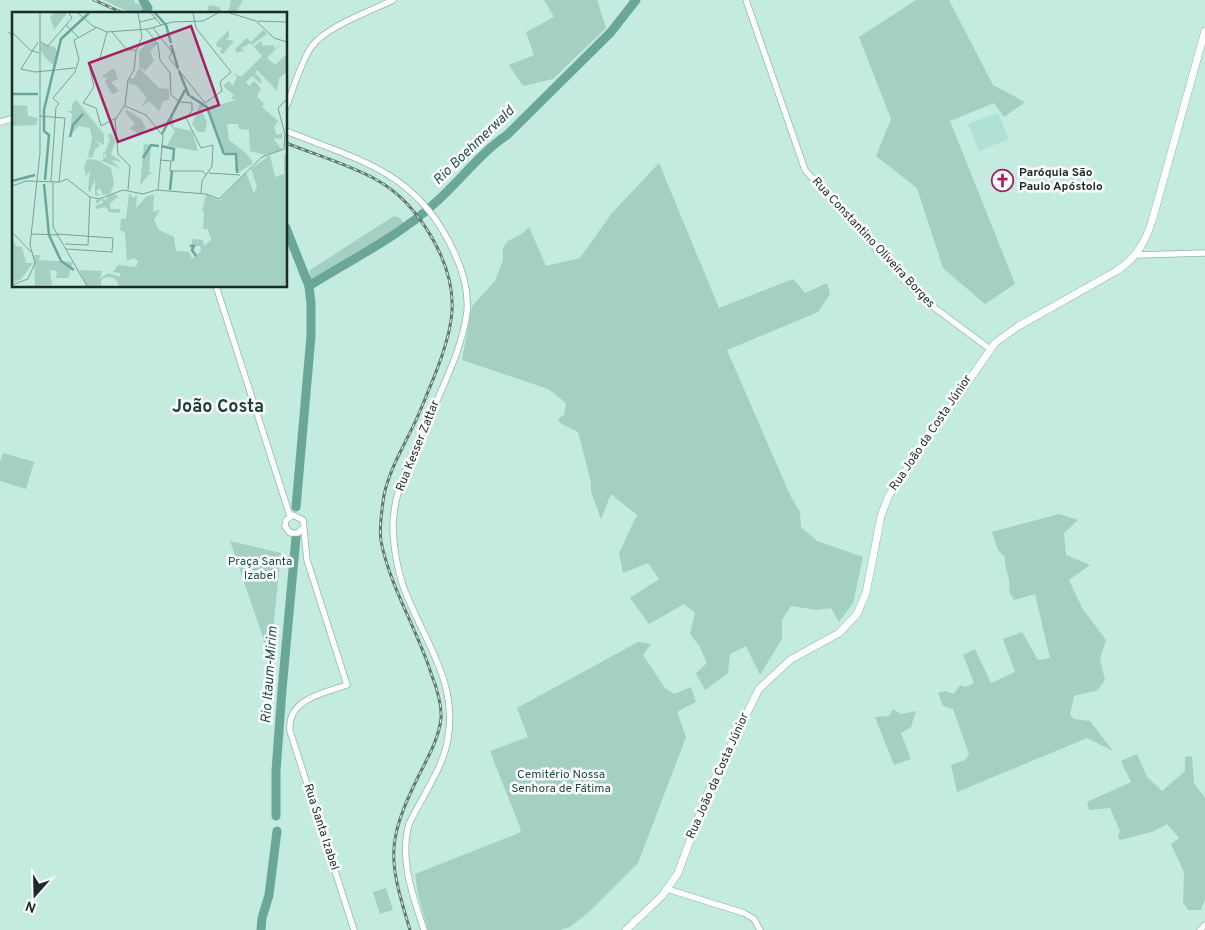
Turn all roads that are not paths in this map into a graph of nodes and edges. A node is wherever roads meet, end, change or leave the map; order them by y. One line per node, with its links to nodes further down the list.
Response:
1 (393, 0): 4 (street)
2 (746, 0): 9 (street, Rua Constantino Oliveira Borges)
3 (1205, 31): 7 (main road, Rua João da Costa Júnior)
4 (288, 102)
5 (288, 132): 15 (street, Rua Kesser Zattar)
6 (1205, 253): 7 (street)
7 (1136, 255): 9 (main road, Rua João da Costa Júnior)
8 (217, 288): 10 (street)
9 (990, 349): 12 (main road, Rua João da Costa Júnior)
10 (290, 516): 11 (street); 11 (street)
11 (302, 529): 14 (street, Rua Santa Izabel)
12 (667, 889): 16 (main road, Rua João da Costa Júnior); 17 (street)
13 (1205, 925): 18 (street)
14 (354, 930)
15 (424, 930)
16 (626, 930)
17 (760, 930)
18 (1200, 930)

